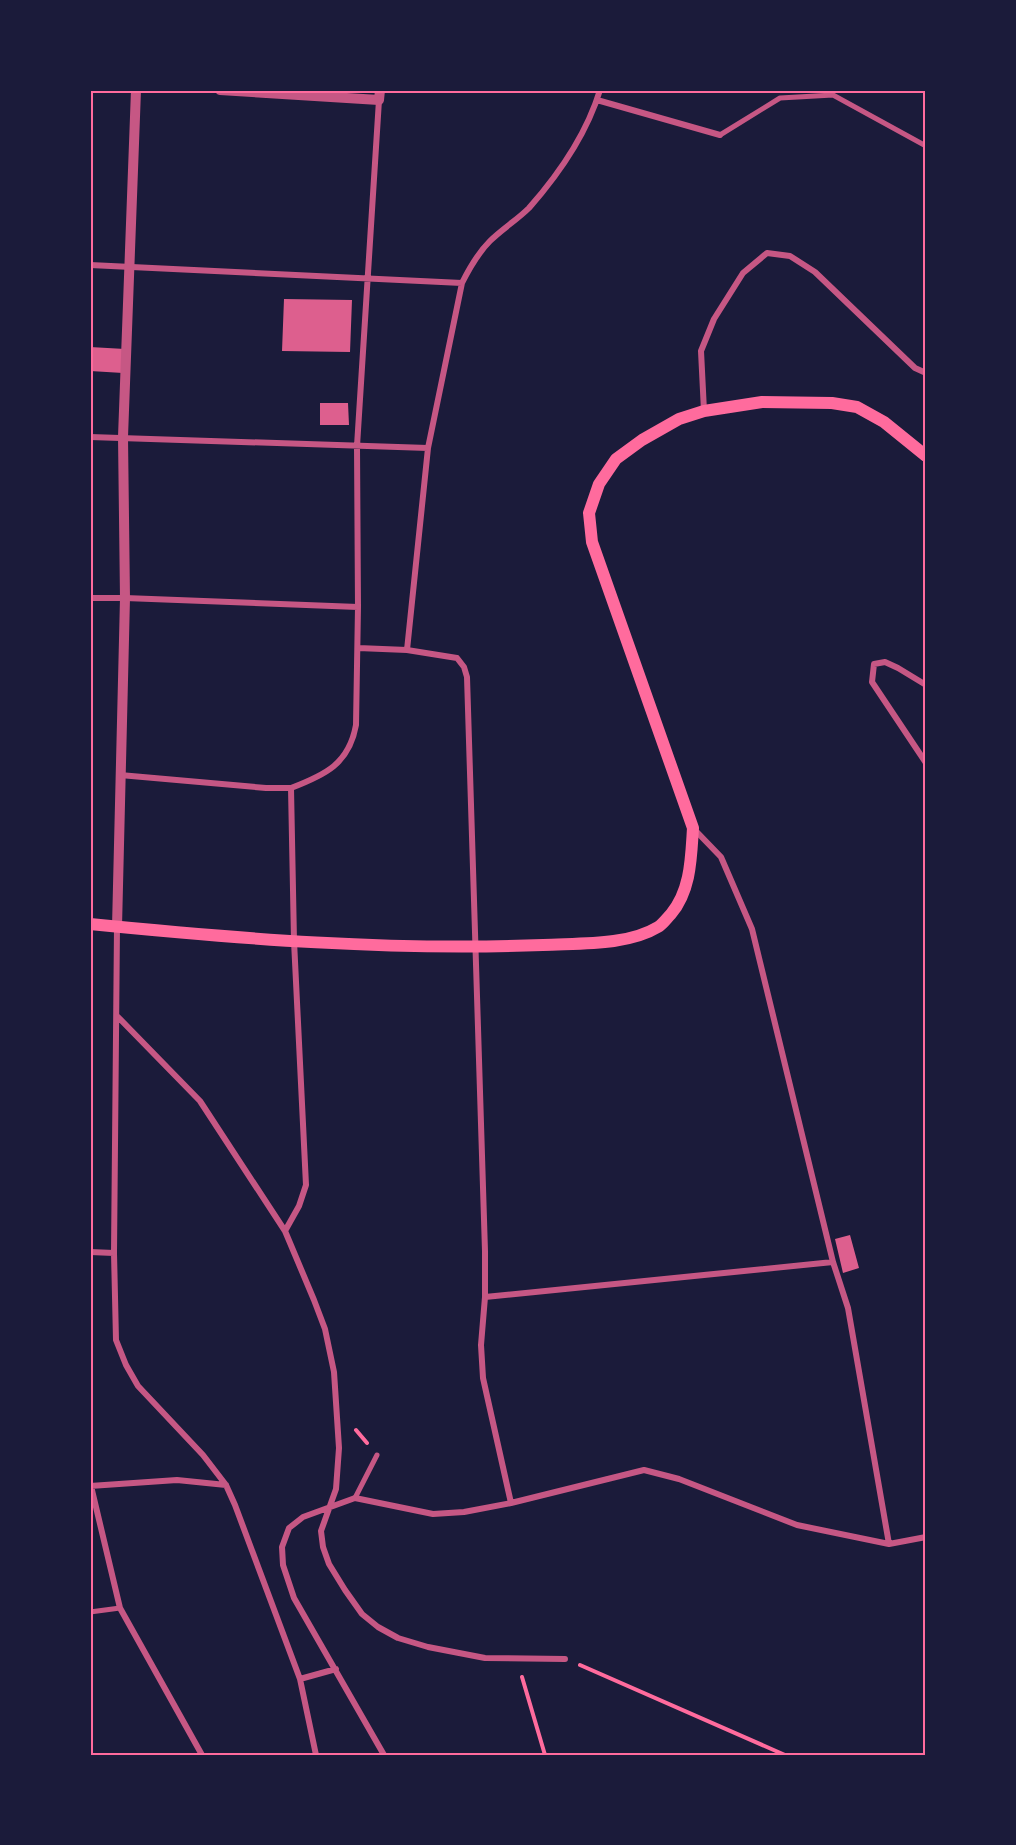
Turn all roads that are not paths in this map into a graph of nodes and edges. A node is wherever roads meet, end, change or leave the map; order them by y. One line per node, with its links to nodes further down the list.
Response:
1 (136, 90): 9 (street)
2 (220, 90): 4 (street)
3 (600, 90): 5 (street)
4 (379, 95): 10 (street)
5 (597, 100): 6 (street); 11 (street)
6 (720, 135): 7 (street)
7 (926, 146)
8 (90, 265): 9 (street)
9 (130, 267): 10 (street); 15 (street)
10 (367, 279): 11 (street); 16 (street)
11 (462, 283): 17 (street)
12 (926, 373): 13 (street)
13 (704, 411): 18 (main road); 28 (main road)
14 (90, 437): 15 (street)
15 (123, 437): 16 (street); 20 (street)
16 (357, 446): 17 (street); 21 (street)
17 (428, 448): 23 (street)
18 (926, 456)
19 (90, 598): 20 (street)
20 (125, 598): 21 (street); 26 (street)
21 (358, 608): 22 (street)
22 (358, 648): 23 (street); 27 (street)
23 (406, 650): 32 (street)
24 (926, 685): 25 (street)
25 (926, 763)
26 (120, 775): 27 (street); 30 (street)
27 (291, 788): 31 (street)
28 (693, 828): 32 (main road); 37 (street)
29 (90, 924): 30 (main road)
30 (117, 927): 31 (main road); 33 (street)
31 (294, 941): 32 (main road); 34 (street)
32 (474, 948): 38 (street)
33 (117, 1016): 34 (street); 36 (street)
34 (285, 1231): 48 (street)
35 (90, 1252): 36 (street)
36 (114, 1253): 40 (street)
37 (832, 1262): 38 (street); 45 (street)
38 (485, 1297): 43 (street)
39 (377, 1455): 42 (street)
40 (226, 1485): 41 (street); 50 (street)
41 (91, 1486): 46 (street)
42 (355, 1498): 43 (street); 49 (street)
43 (511, 1503): 45 (street)
44 (926, 1537): 45 (street)
45 (889, 1544)
46 (120, 1608): 47 (street); 51 (street)
47 (90, 1612)
48 (565, 1659)
49 (336, 1670): 50 (street); 53 (street)
50 (300, 1679): 52 (street)
51 (202, 1755)
52 (316, 1755)
53 (384, 1755)

